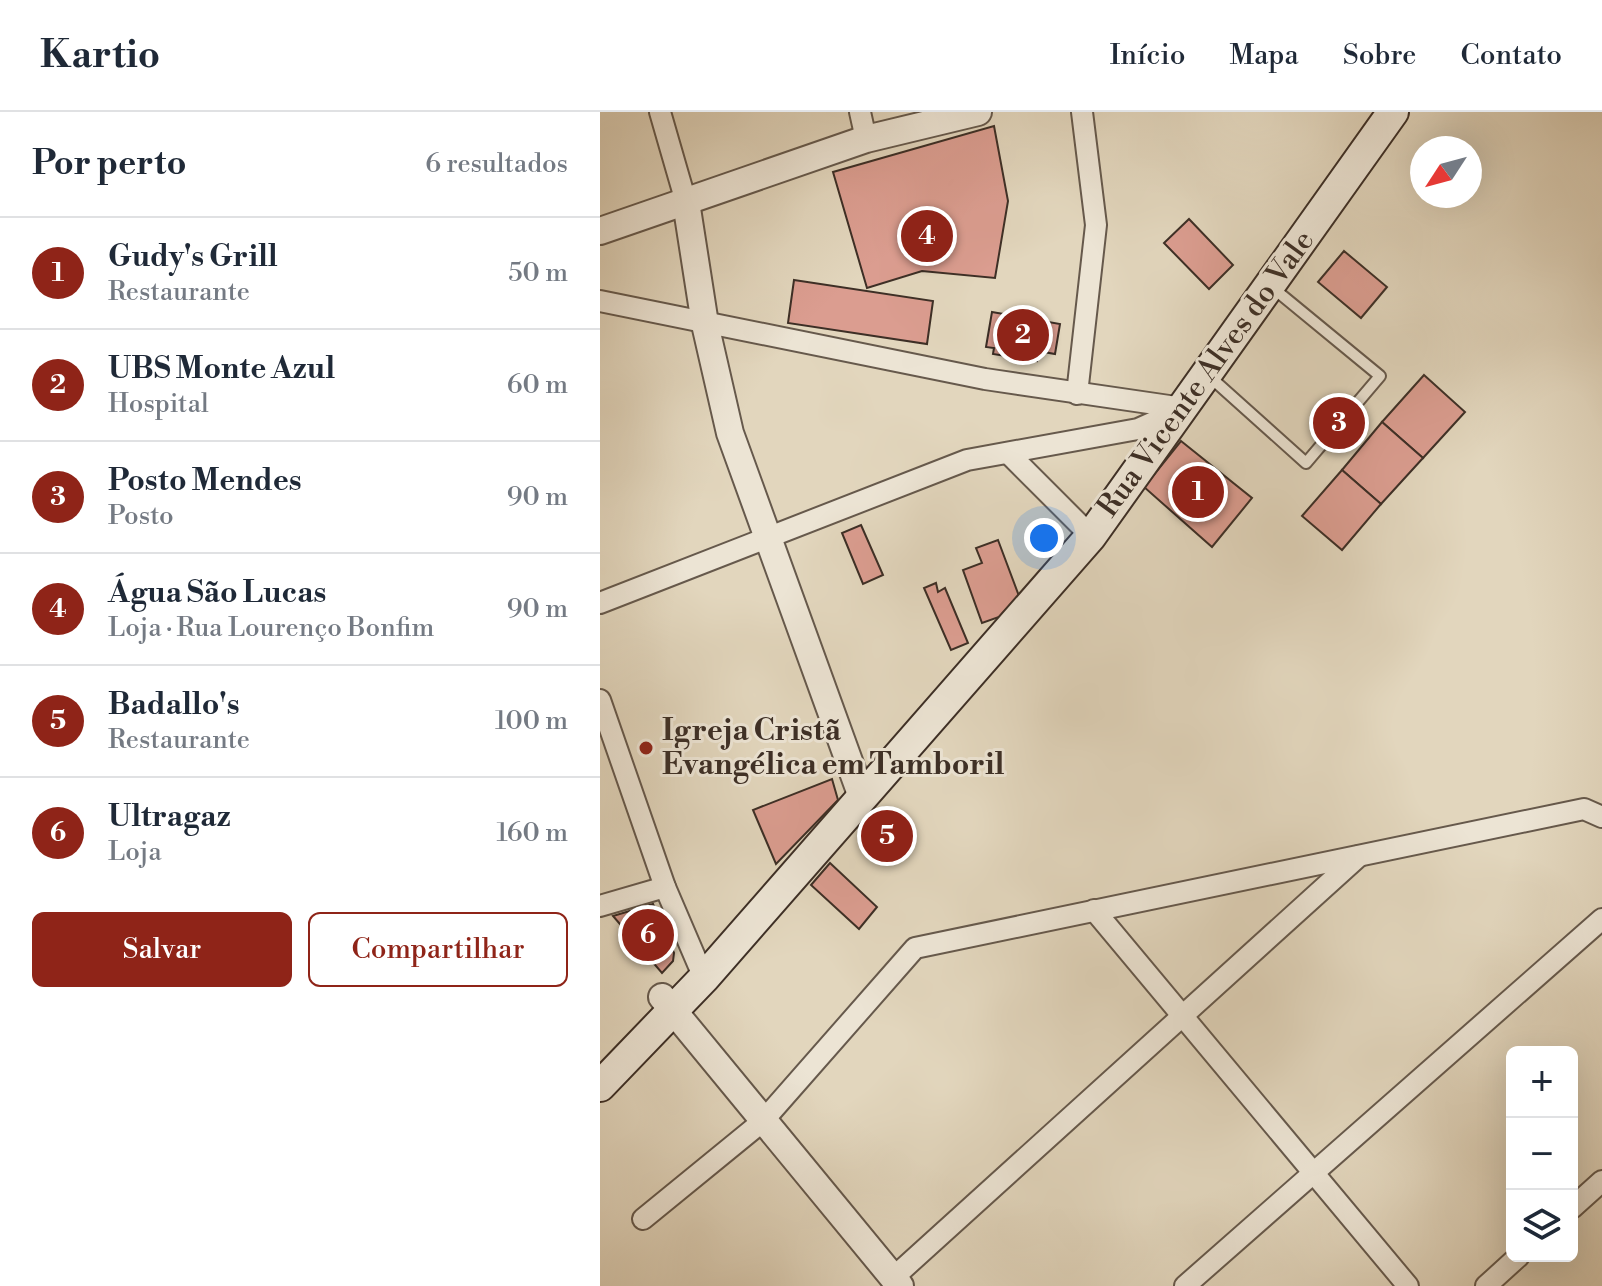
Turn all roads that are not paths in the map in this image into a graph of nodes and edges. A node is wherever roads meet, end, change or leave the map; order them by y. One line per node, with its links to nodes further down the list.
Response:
1 (660, 112): 7 (street)
2 (860, 112): 6 (street)
3 (978, 112): 6 (street)
4 (1082, 112): 13 (street)
5 (1393, 112): 9 (main road, Rua Vicente Alves do Vale)
6 (866, 139): 7 (street)
7 (686, 202): 8 (street); 11 (street)
8 (600, 231)
9 (1270, 286): 12 (main road, Rua Vicente Alves do Vale); 12 (lane)
10 (600, 301): 11 (street)
11 (705, 324): 13 (street); 17 (street)
12 (1208, 374): 14 (main road, Rua Vicente Alves do Vale)
13 (1077, 394): 14 (street)
14 (1183, 408): 15 (street); 16 (main road, Rua Vicente Alves do Vale)
15 (1008, 453): 16 (street); 17 (street)
16 (1091, 536): 20 (main road, Rua Vicente Alves do Vale)
17 (766, 538): 18 (street); 20 (street)
18 (600, 603)
19 (600, 700): 23 (street)
20 (862, 797): 27 (main road, Rua Vicente Alves do Vale)
21 (1602, 817): 22 (street)
22 (1360, 856): 25 (street); 29 (street)
23 (665, 887): 24 (street); 27 (street)
24 (600, 906)
25 (1094, 910): 29 (street); 32 (street)
26 (1602, 919): 33 (street)
27 (699, 984): 28 (main road, Rua Vicente Alves do Vale)
28 (668, 1004): 30 (main road, Rua Vicente Alves do Vale); 31 (main road, Rua Vicente Alves do Vale); 32 (street)
29 (1182, 1016): 33 (street); 38 (street)
30 (600, 1059)
31 (600, 1086)
32 (763, 1121): 36 (street); 38 (street)
33 (1314, 1173): 39 (street); 40 (street)
34 (1602, 1181): 35 (street)
35 (1578, 1203)
36 (643, 1219)
37 (1512, 1262): 41 (street)
38 (896, 1282)
39 (1185, 1286)
40 (1408, 1286)
41 (1486, 1286)

